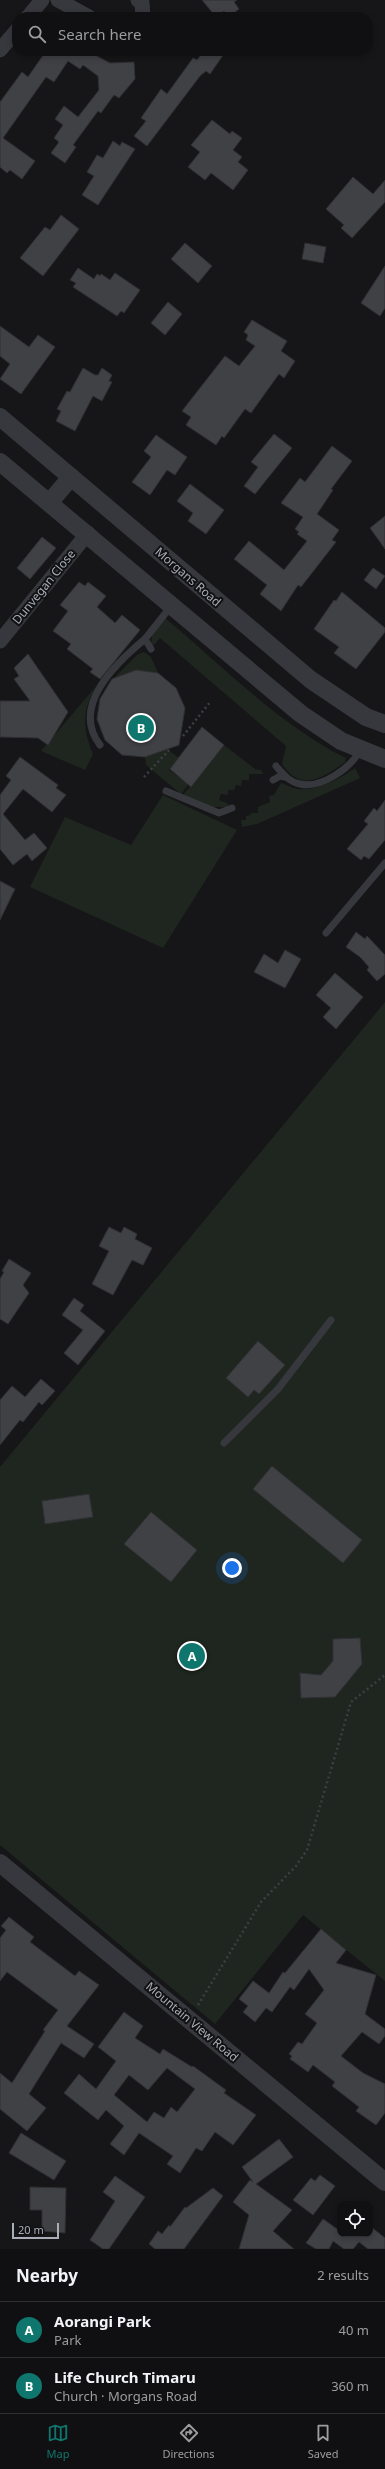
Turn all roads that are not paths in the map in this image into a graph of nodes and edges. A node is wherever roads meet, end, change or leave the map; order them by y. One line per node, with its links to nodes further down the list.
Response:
1 (42, 0): 4 (street)
2 (58, 0): 5 (street)
3 (138, 0): 6 (street)
4 (32, 12)
5 (80, 12)
6 (143, 12)
7 (12, 36): 8 (street)
8 (0, 50)
9 (0, 418): 11 (street, Morgans Road)
10 (0, 462): 12 (street)
11 (71, 477): 12 (street); 18 (street, Morgans Road)
12 (50, 502): 13 (street)
13 (88, 533): 14 (street); 16 (street, Dunvegan Close)
14 (172, 605): 15 (lane); 20 (street)
15 (145, 639): 17 (lane); 19 (lane)
16 (0, 641)
17 (151, 649)
18 (385, 724)
19 (100, 745)
20 (360, 750): 21 (street); 23 (lane)
21 (385, 759)
22 (276, 766): 23 (lane)
23 (285, 777): 24 (lane)
24 (273, 780)
25 (166, 791): 26 (lane)
26 (232, 808)
27 (385, 863): 28 (lane)
28 (326, 933)
29 (331, 1320): 30 (lane)
30 (224, 1443)
31 (1, 1866): 32 (street, Mountain View Road)
32 (385, 2182)

